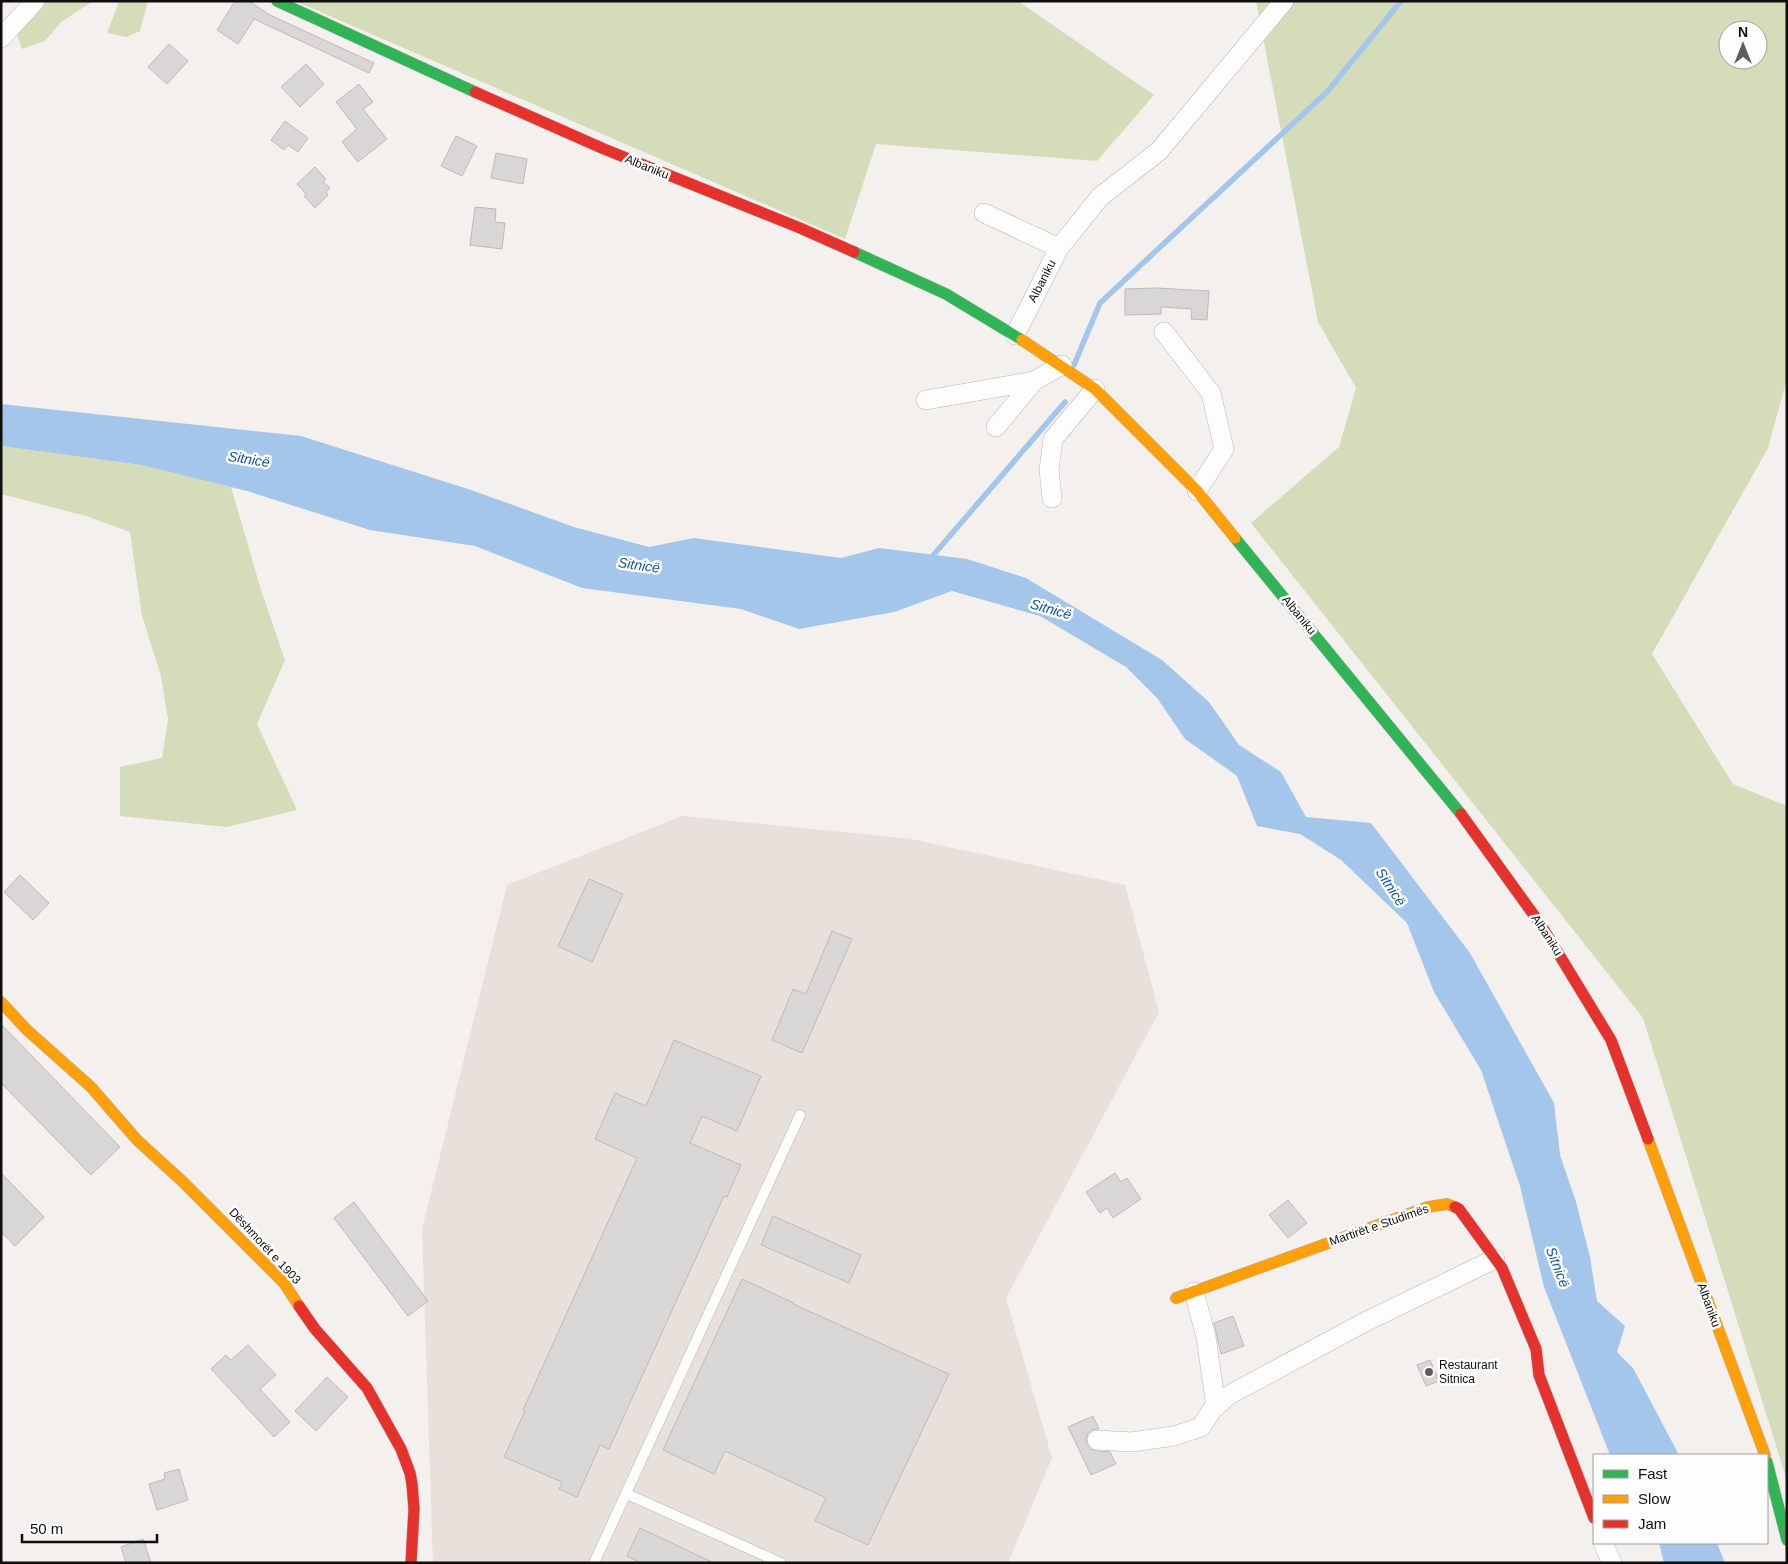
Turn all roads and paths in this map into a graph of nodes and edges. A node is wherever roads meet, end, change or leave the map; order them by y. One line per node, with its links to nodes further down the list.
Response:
1 (35, 1): 4 (street)
2 (277, 1): 8 (main road, Albaniku)
3 (1284, 1): 6 (street)
4 (1, 38)
5 (984, 213): 6 (street, Albaniku)
6 (1059, 248): 8 (street, Albaniku)
7 (1164, 332): 14 (street)
8 (1015, 335): 9 (main road, Albaniku)
9 (1062, 365): 10 (street); 11 (main road, Albaniku)
10 (1034, 381): 12 (street); 13 (street)
11 (1095, 388): 14 (main road, Albaniku); 15 (street)
12 (926, 400)
13 (996, 427)
14 (1197, 491): 22 (main road, Albaniku)
15 (1052, 498)
16 (1, 1002): 28 (main road, Dëshmorët e 1903)
17 (800, 1115): 24 (lane)
18 (1495, 1259): 19 (main road, Martirët e Studimës); 20 (street); 25 (main road, Martirët e Studimës)
19 (1185, 1295): 20 (street)
20 (1216, 1407): 21 (street)
21 (1097, 1440)
22 (1765, 1454)
23 (1768, 1466): 26 (main road)
24 (627, 1494): 29 (lane); 30 (lane)
25 (1593, 1515)
26 (1787, 1540)
27 (1604, 1544): 31 (street)
28 (411, 1563)
29 (594, 1563)
30 (781, 1563)
31 (1612, 1563)

